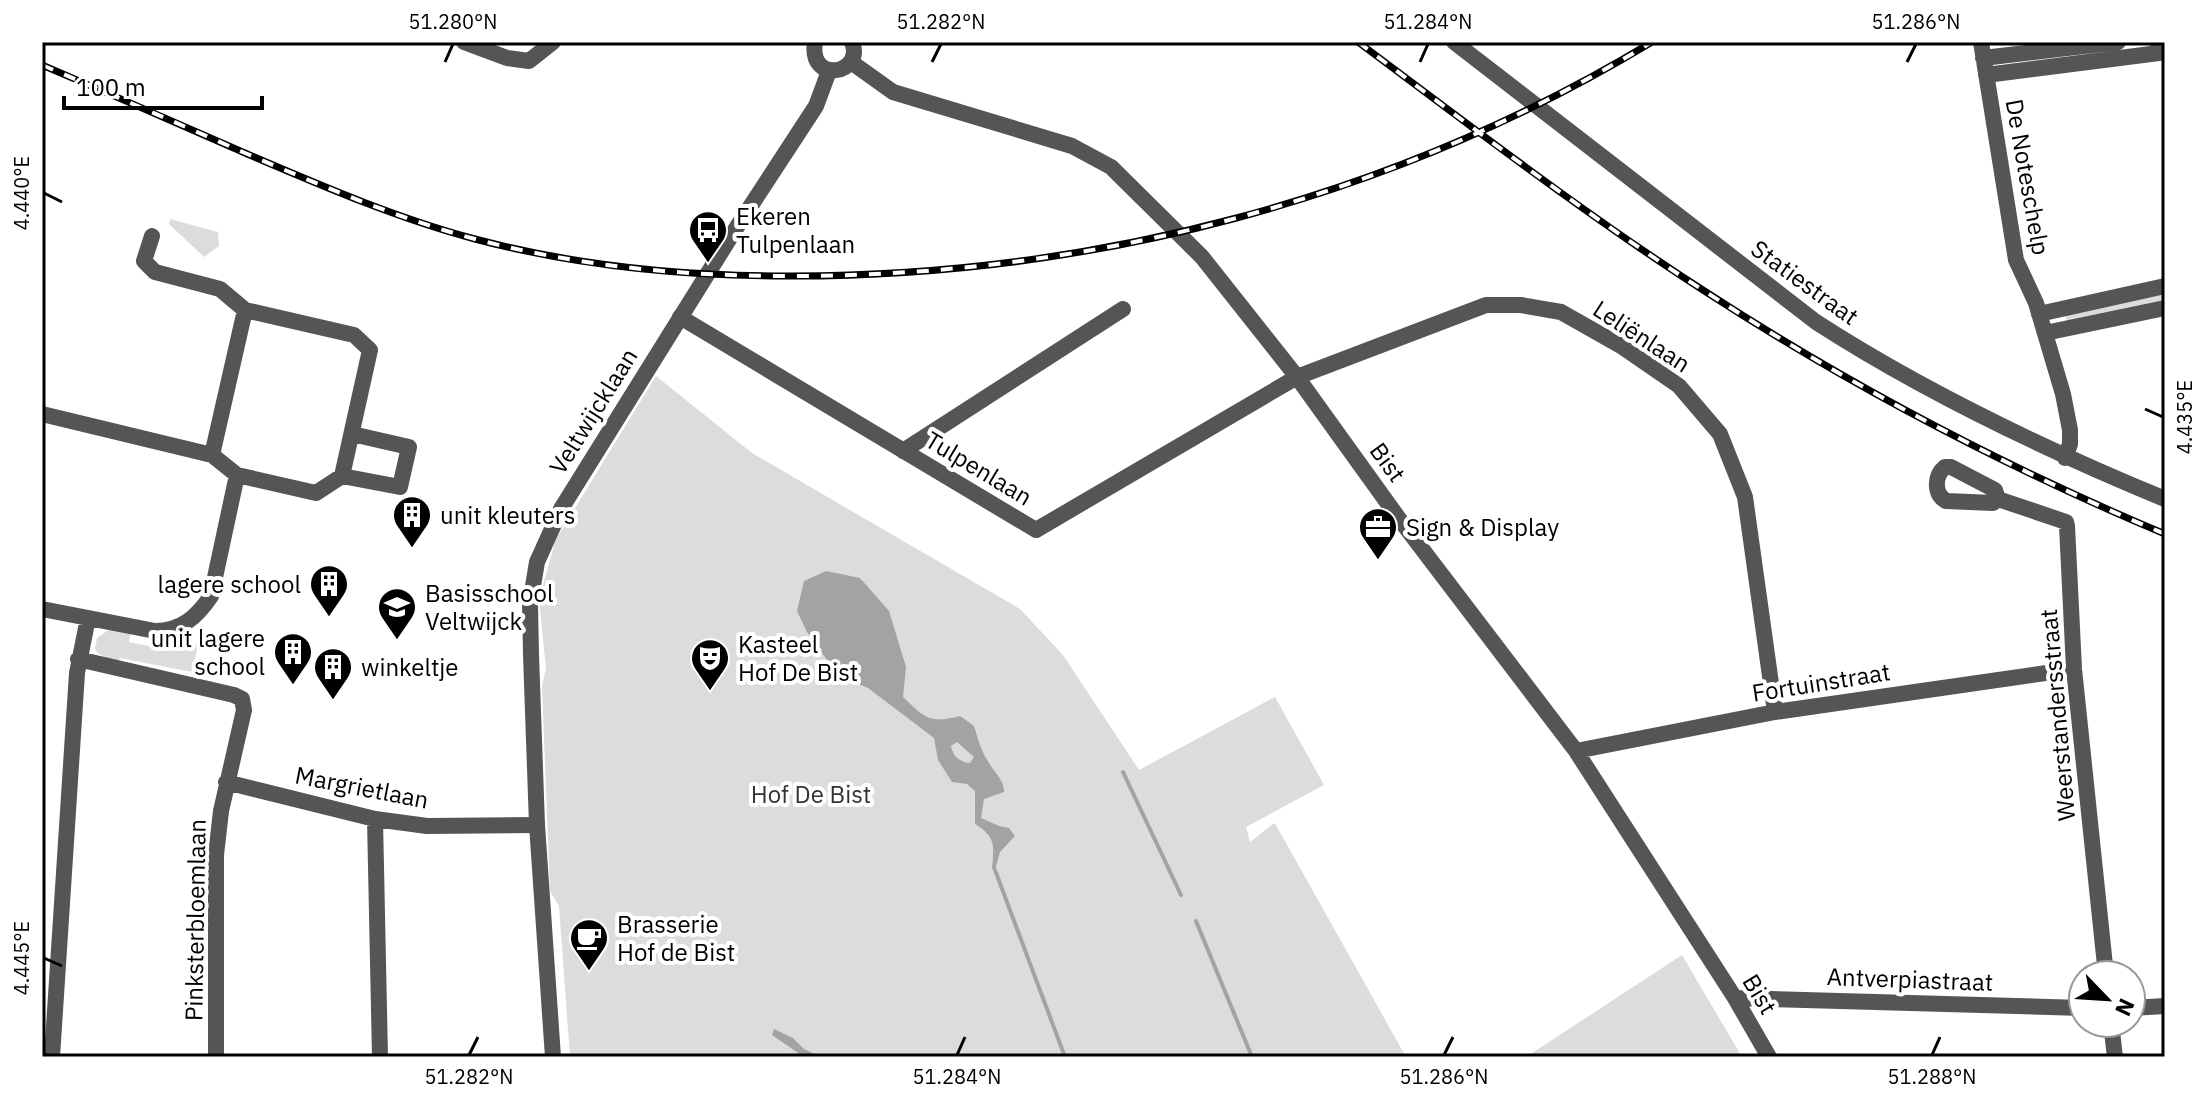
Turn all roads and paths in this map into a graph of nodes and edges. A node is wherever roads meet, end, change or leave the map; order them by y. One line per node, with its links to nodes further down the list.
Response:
1 (464, 42): 2 (street)
2 (553, 42)
3 (815, 42): 10 (street)
4 (852, 42): 9 (street)
5 (1454, 42): 25 (street, Statiestraat)
6 (2118, 42): 8 (street)
7 (2158, 42): 11 (street)
8 (1982, 50): 11 (street, De Noteschelp)
9 (851, 62): 10 (street); 20 (street, Bist)
10 (829, 71): 18 (street, Veltwijcklaan)
11 (1986, 75): 17 (street, De Noteschelp)
12 (152, 236): 16 (street)
13 (2165, 286): 17 (street)
14 (2165, 308): 19 (street)
15 (1123, 309): 23 (street)
16 (245, 310): 22 (street); 24 (street)
17 (2039, 314): 19 (street, De Noteschelp)
18 (680, 317): 23 (street, Tulpenlaan); 38 (street, Veltwijcklaan)
19 (2045, 333): 25 (street, De Noteschelp)
20 (1297, 377): 23 (street, Tulpenlaan); 34 (street, Leliënlaan); 35 (street, Bist)
21 (42, 414): 24 (street)
22 (352, 434): 27 (street); 27 (street)
23 (903, 451)
24 (212, 455): 26 (street)
25 (2065, 458): 29 (street, Statiestraat)
26 (237, 475): 27 (street); 31 (street)
27 (342, 476)
28 (1998, 499): 33 (street, Weerstandersstraat)
29 (2165, 499)
30 (42, 609): 31 (street)
31 (88, 618): 32 (street)
32 (78, 659): 36 (street, Pinksterbloemlaan); 42 (street)
33 (2074, 669): 34 (street, Fortuinstraat); 39 (street, Weerstandersstraat)
34 (1775, 712): 35 (street, Fortuinstraat)
35 (1576, 751): 40 (street, Bist)
36 (226, 782): 37 (street, Margrietlaan); 43 (street, Pinksterbloemlaan)
37 (375, 819): 38 (street, Margrietlaan); 44 (street)
38 (537, 825): 45 (street, Veltwijcklaan)
39 (2104, 959)
40 (1735, 998): 41 (street, Antverpiastraat); 46 (street, Bist)
41 (2067, 1008)
42 (52, 1057)
43 (216, 1057)
44 (380, 1057)
45 (553, 1057)
46 (1769, 1057)

